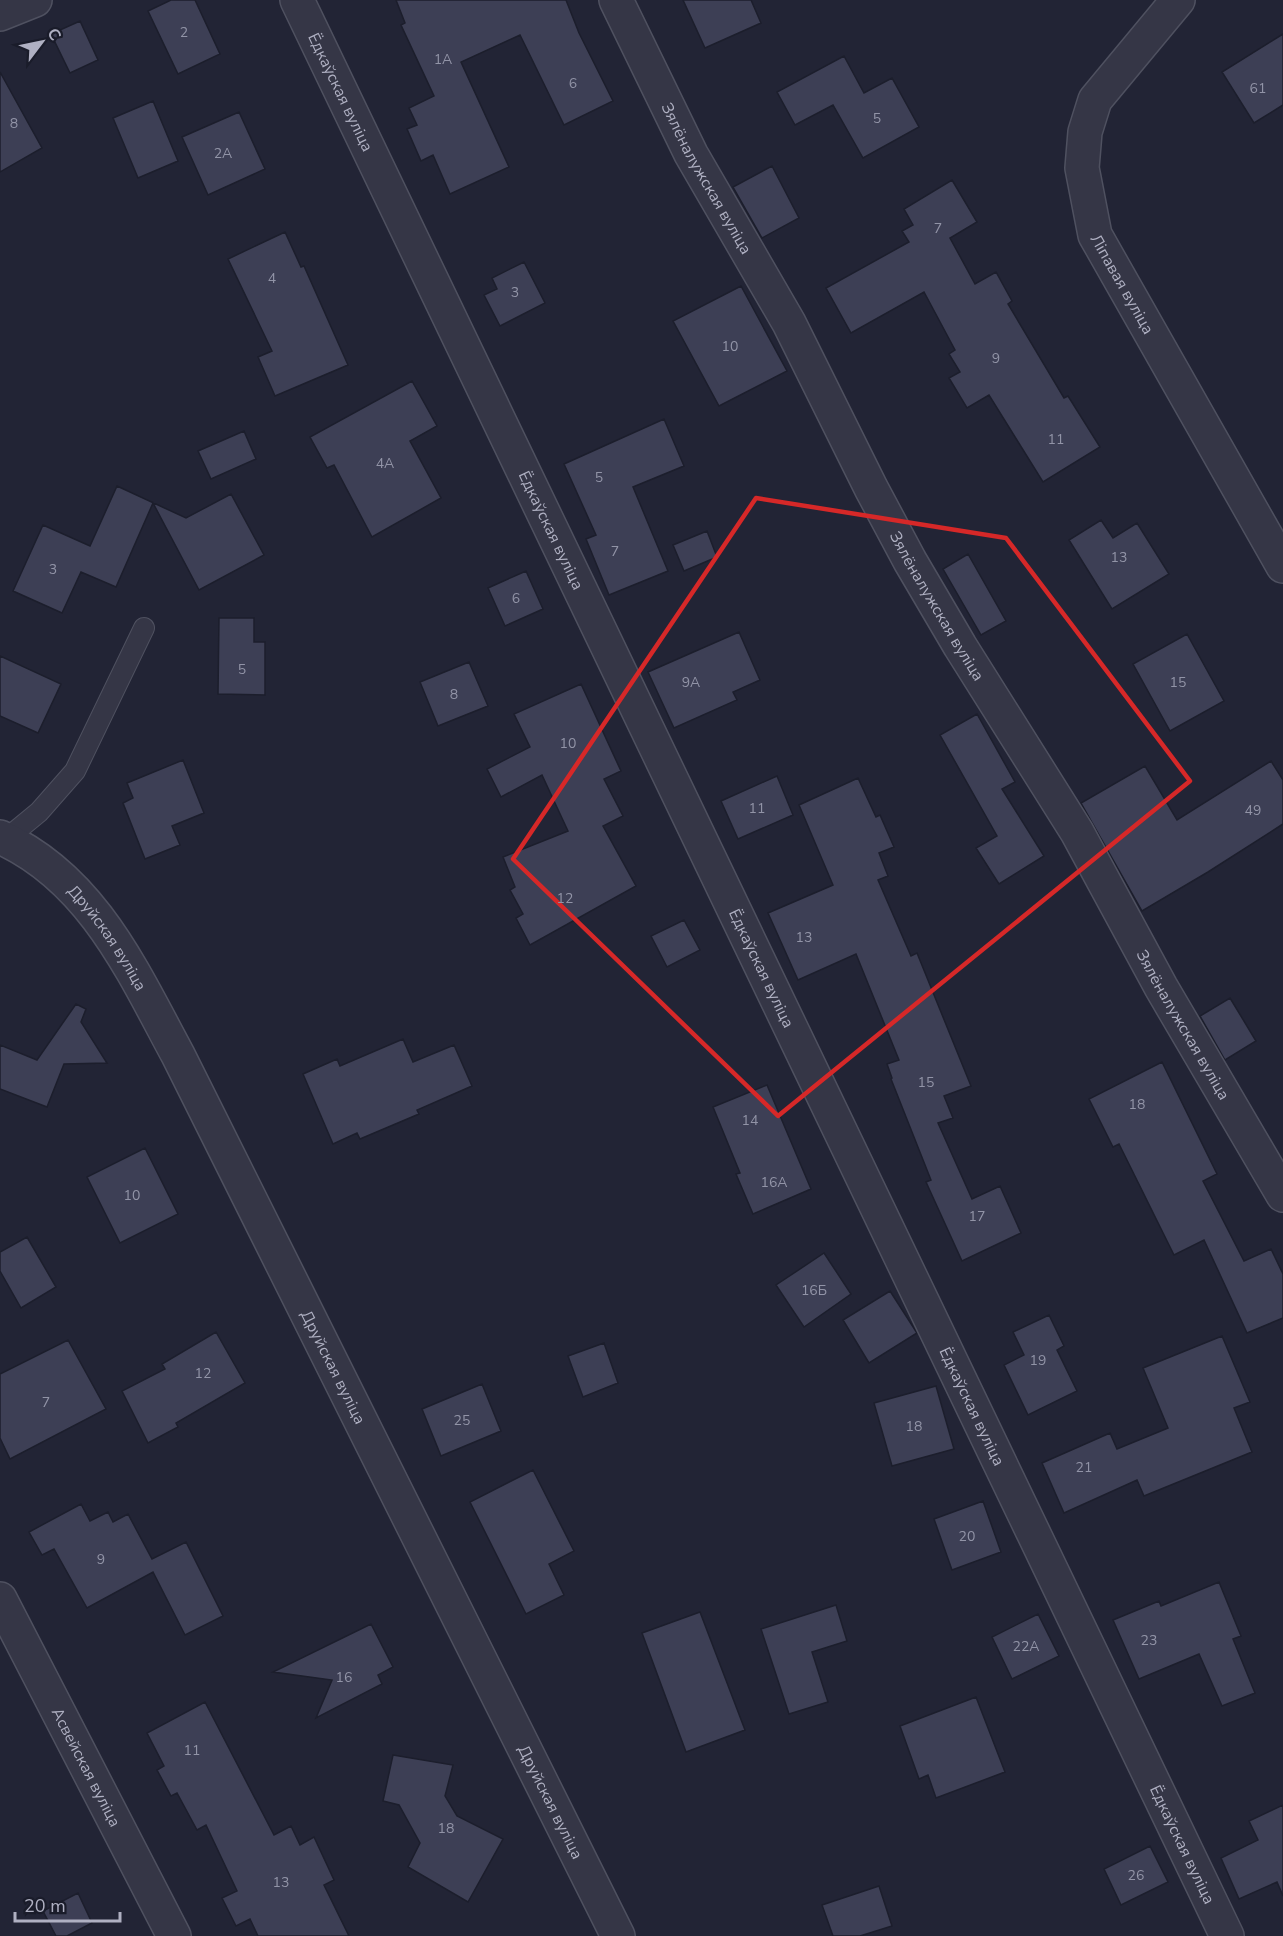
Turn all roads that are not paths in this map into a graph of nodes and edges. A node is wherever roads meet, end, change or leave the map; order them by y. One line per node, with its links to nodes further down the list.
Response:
1 (35, 0): 5 (street)
2 (297, 0): 13 (street, Ёдкаўская вуліца)
3 (616, 0): 9 (street, Зялёналужская вуліца)
4 (1178, 0): 6 (street, Ліпавая вуліца)
5 (0, 14)
6 (1283, 566)
7 (144, 628): 8 (lane)
8 (3, 838): 12 (street, Друйская вуліца)
9 (1283, 1195)
10 (0, 1599): 11 (street, Асвейская вуліца)
11 (174, 1936)
12 (618, 1936)
13 (1227, 1936)

